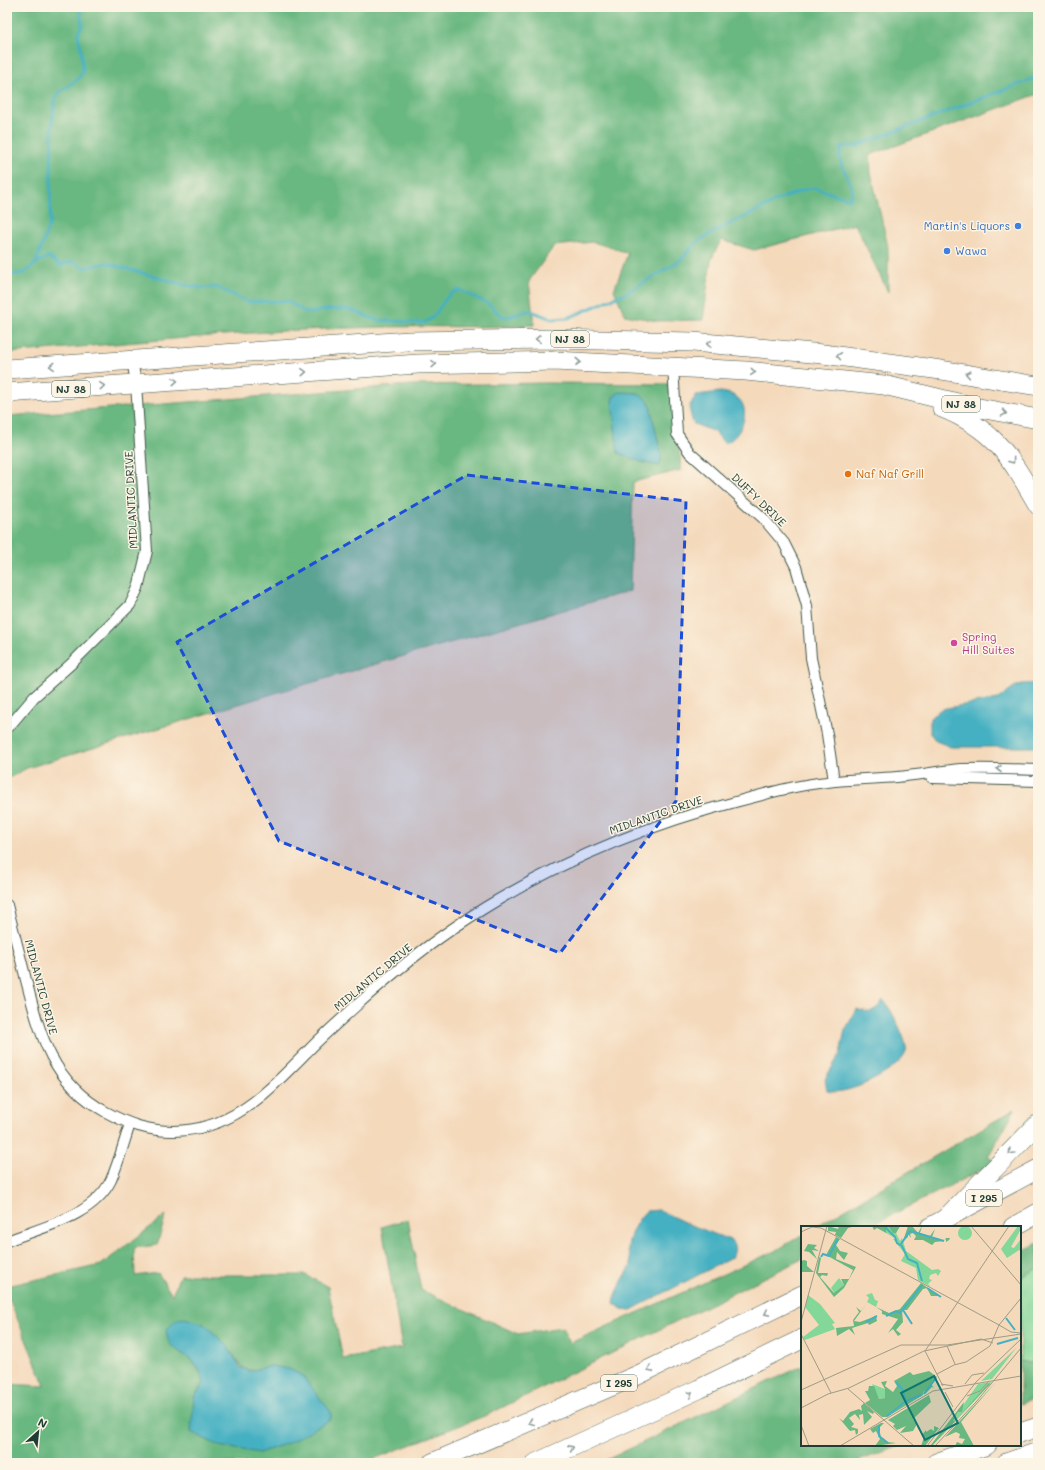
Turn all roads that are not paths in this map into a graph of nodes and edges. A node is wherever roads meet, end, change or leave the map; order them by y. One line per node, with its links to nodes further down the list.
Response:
1 (132, 359): 3 (highway, NJ 38, one-way to 3); 4 (street, MIDLANTIC DRIVE); 6 (highway, NJ 38, one-way to 1)
2 (673, 366): 4 (highway, NJ 38, one-way to 2); 5 (highway, NJ 38, one-way to 5); 14 (street, DUFFY DRIVE)
3 (7, 369)
4 (136, 384): 7 (highway, NJ 38, one-way to 4); 10 (street, MIDLANTIC DRIVE)
5 (884, 385): 8 (highway, NJ 38, one-way to 8); 9 (highway, one-way to 9)
6 (1038, 386)
7 (7, 393)
8 (1038, 419)
9 (1038, 505)
10 (7, 729)
11 (1038, 770): 12 (street, MIDLANTIC DRIVE, one-way to 12)
12 (896, 777): 13 (street, MIDLANTIC DRIVE); 14 (street, MIDLANTIC DRIVE)
13 (1038, 780)
14 (834, 781): 16 (street, MIDLANTIC DRIVE)
15 (7, 905): 16 (street, MIDLANTIC DRIVE)
16 (130, 1124): 22 (street)
17 (1038, 1124): 20 (highway, one-way to 20)
18 (1038, 1169): 20 (highway, I 295)
19 (1038, 1213): 21 (highway)
20 (937, 1223)
21 (1015, 1226)
22 (7, 1241)
23 (801, 1295): 29 (highway, I 295, one-way to 29)
24 (801, 1339): 30 (highway, one-way to 24)
25 (1038, 1427): 26 (highway)
26 (1021, 1433)
27 (984, 1446): 31 (highway)
28 (1038, 1452): 32 (highway)
29 (432, 1463)
30 (536, 1463)
31 (936, 1463)
32 (1006, 1463)

